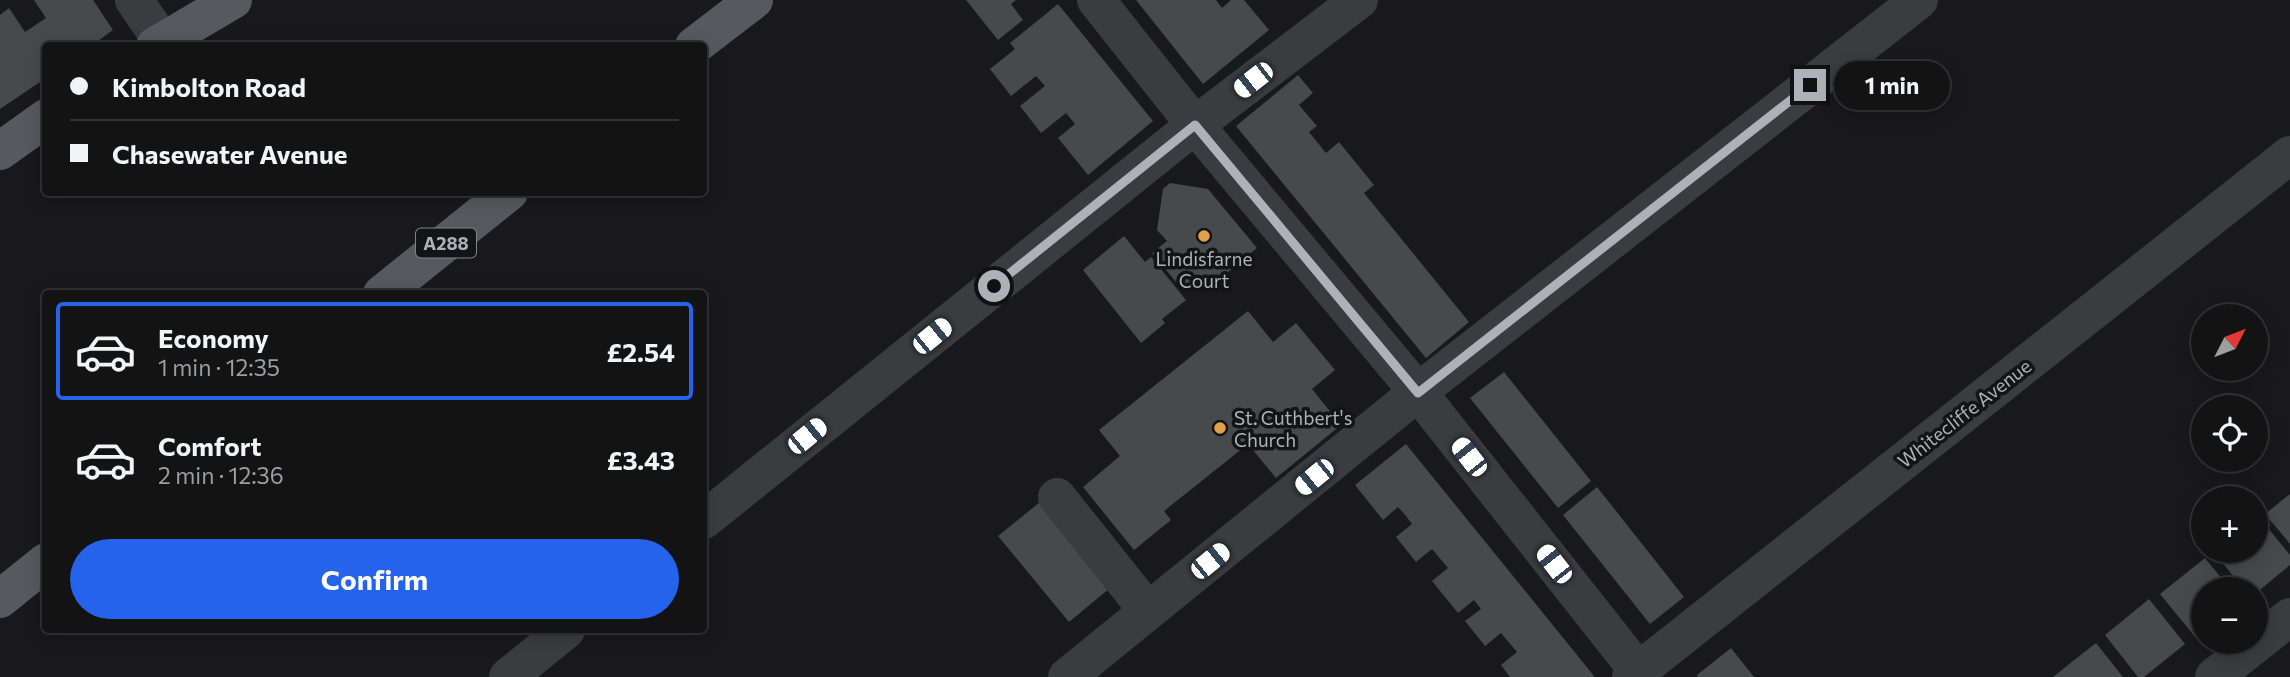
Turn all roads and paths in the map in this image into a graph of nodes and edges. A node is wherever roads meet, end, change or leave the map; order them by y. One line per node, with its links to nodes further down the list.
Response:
1 (134, 0): 7 (street)
2 (233, 0): 8 (main road)
3 (754, 0): 9 (main road)
4 (1096, 0): 11 (street)
5 (1359, 0): 11 (street)
6 (1919, 0): 16 (street)
7 (157, 42)
8 (160, 42)
9 (699, 42)
10 (42, 121): 12 (main road)
11 (1195, 125): 16 (street); 18 (street)
12 (0, 151)
13 (2290, 155): 24 (street, Whitecliffe Avenue)
14 (504, 196): 15 (main road, A288)
15 (387, 290)
16 (1418, 393): 21 (street); 24 (street)
17 (1056, 497): 21 (street)
18 (707, 518)
19 (42, 565): 20 (main road)
20 (0, 599)
21 (1148, 611): 26 (street)
22 (2290, 617): 27 (street)
23 (562, 633): 25 (street)
24 (1638, 675)
25 (508, 677)
26 (1067, 677)
27 (2214, 677)

